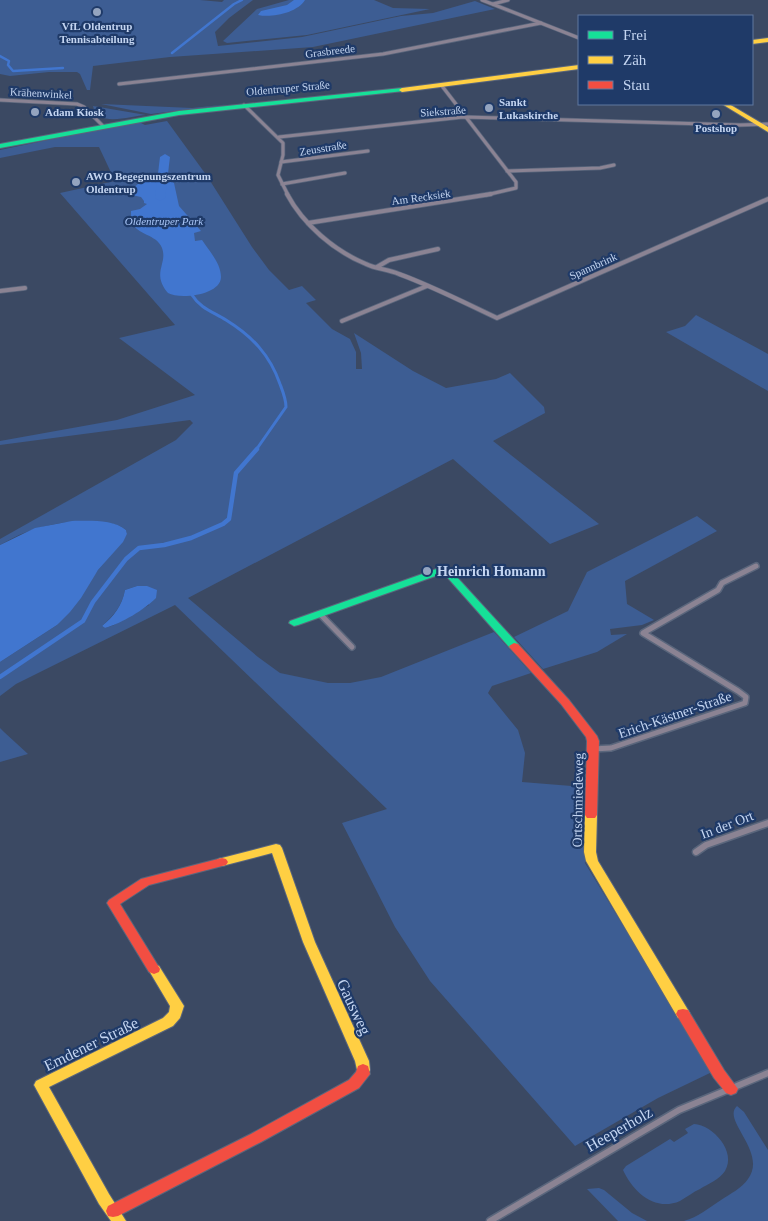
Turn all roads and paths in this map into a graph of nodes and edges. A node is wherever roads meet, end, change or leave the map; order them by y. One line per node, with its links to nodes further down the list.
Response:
1 (482, 0): 3 (street)
2 (508, 0): 3 (street)
3 (493, 4): 4 (street)
4 (541, 22): 5 (street); 9 (street, Grasbreede)
5 (578, 38)
6 (768, 40): 7 (street)
7 (753, 42)
8 (578, 67): 10 (street, Oldentruper Straße)
9 (119, 84)
10 (442, 86): 12 (street, Oldentruper Straße); 14 (street, Am Recksiek)
11 (0, 100): 15 (street, Krähenwinkel)
12 (244, 105): 15 (street, Oldentruper Straße); 17 (street)
13 (727, 105): 16 (street)
14 (467, 117): 16 (street, Siekstraße); 17 (street, Siekstraße); 22 (street, Am Recksiek)
15 (102, 126): 18 (street, Oldentruper Straße)
16 (765, 126)
17 (279, 137): 20 (street, Spannbrink)
18 (0, 146)
19 (368, 151): 20 (street, Zeusstraße)
20 (281, 162): 24 (street, Spannbrink)
21 (614, 165): 22 (street)
22 (507, 171): 26 (street, Am Recksiek)
23 (345, 173): 24 (street)
24 (282, 184): 26 (street, Spannbrink)
25 (768, 199): 29 (street, Spannbrink)
26 (308, 223): 28 (street, Spannbrink)
27 (438, 249): 28 (street)
28 (377, 267): 29 (street, Spannbrink)
29 (427, 286): 32 (street)
30 (25, 288): 31 (street)
31 (0, 291)
32 (342, 321)
33 (756, 566): 37 (street, Erich-Kästner-Straße)
34 (320, 614): 35 (street, Ortschmiedeweg); 36 (street); 37 (street, Ortschmiedeweg)
35 (294, 623)
36 (352, 647)
37 (593, 748): 42 (street, Ortschmiedeweg)
38 (768, 823): 39 (street, In der Ort)
39 (696, 852)
40 (113, 902): 43 (street, Emdener Straße); 43 (street, Gausweg)
41 (768, 1073): 42 (street, Heeperholz)
42 (731, 1089): 45 (street, Heeperholz)
43 (113, 1211): 44 (street, Emdener Straße)
44 (119, 1221)
45 (490, 1221)

